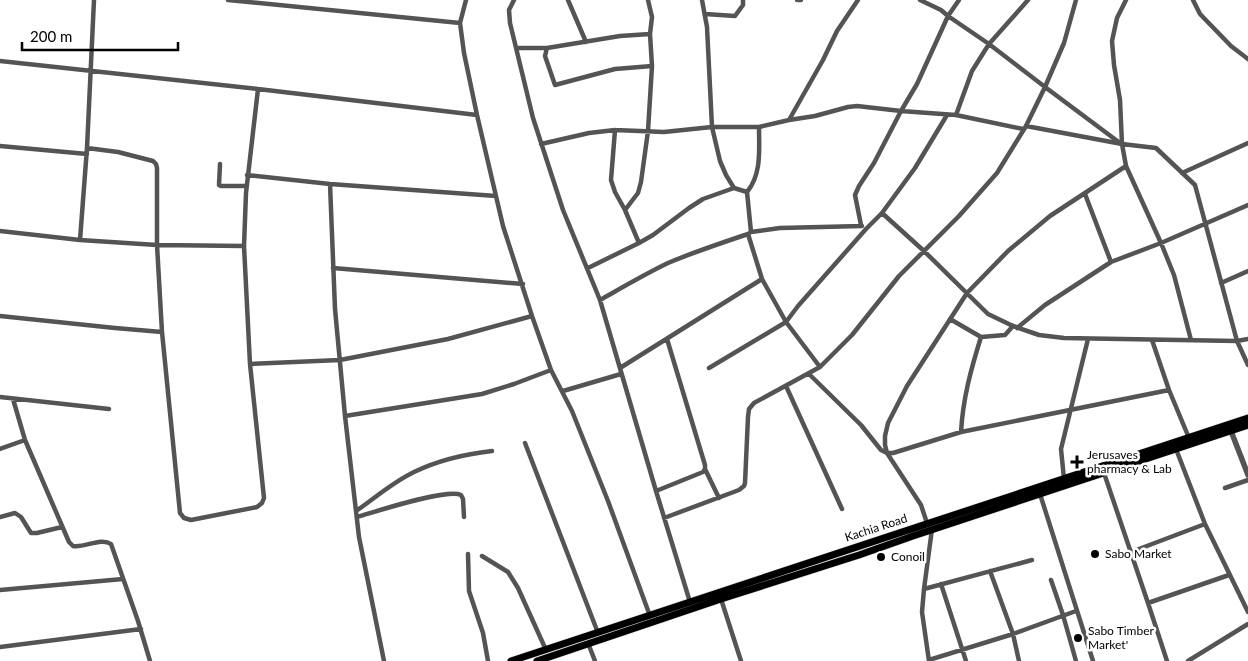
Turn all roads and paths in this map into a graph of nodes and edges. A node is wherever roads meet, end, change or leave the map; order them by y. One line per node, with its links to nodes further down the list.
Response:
1 (94, 0): 29 (street)
2 (228, 0): 20 (street)
3 (466, 0): 20 (street)
4 (514, 0): 24 (street)
5 (568, 0): 22 (street)
6 (648, 0): 21 (street)
7 (702, 0): 18 (street)
8 (743, 0): 18 (street)
9 (798, 0): 10 (street)
10 (802, 0)
11 (858, 0): 36 (street)
12 (920, 0): 19 (street)
13 (959, 0): 19 (street)
14 (1028, 0): 23 (street)
15 (1076, 0): 30 (street)
16 (1126, 0): 44 (street)
17 (1193, 0): 26 (street)
18 (705, 14): 37 (street)
19 (948, 16): 23 (street); 32 (street)
20 (460, 23): 33 (street)
21 (650, 34): 22 (street); 28 (street)
22 (586, 42): 25 (street)
23 (990, 44): 30 (street); 35 (street)
24 (516, 48): 25 (street); 43 (street)
25 (547, 48): 28 (street)
26 (1248, 59)
27 (0, 61): 29 (street)
28 (652, 66): 41 (street)
29 (91, 71): 31 (street); 46 (street)
30 (1045, 87): 39 (street); 44 (street)
31 (258, 89): 33 (street); 51 (street)
32 (901, 111): 34 (street); 36 (street); 62 (street)
33 (477, 115): 57 (street)
34 (947, 115): 35 (street); 60 (street)
35 (956, 115): 39 (street)
36 (789, 120): 38 (street)
37 (712, 127): 38 (street); 41 (street); 54 (street)
38 (759, 127): 55 (street)
39 (1025, 128): 44 (street); 71 (street)
40 (616, 130): 41 (street); 43 (street); 59 (street)
41 (648, 131): 59 (street)
42 (1248, 143): 50 (street)
43 (541, 144): 74 (street)
44 (1122, 144): 49 (street); 50 (street)
45 (0, 146): 47 (street)
46 (87, 148): 47 (street); 69 (street)
47 (87, 154): 66 (street)
48 (220, 164): 53 (street)
49 (1126, 166): 56 (street); 68 (street)
50 (1182, 173): 61 (street)
51 (248, 175): 52 (street); 53 (street)
52 (330, 184): 57 (street); 73 (street)
53 (246, 186): 70 (street)
54 (734, 188): 55 (street); 67 (street)
55 (748, 192): 65 (street)
56 (1085, 194): 72 (street); 79 (street)
57 (496, 196): 78 (street)
58 (1248, 205): 61 (street)
59 (625, 210): 67 (street)
60 (882, 213): 63 (street); 71 (street)
61 (1205, 224): 68 (street); 77 (street)
62 (861, 226): 63 (street); 65 (street)
63 (866, 229): 84 (street)
64 (0, 231): 66 (street)
65 (750, 233): 76 (street); 80 (street)
66 (80, 240): 69 (street)
67 (639, 243): 74 (street)
68 (1161, 243): 72 (street); 91 (street)
69 (157, 245): 70 (street); 86 (street)
70 (244, 246): 95 (street)
71 (924, 251): 79 (street); 97 (street)
72 (1111, 262): 85 (street)
73 (333, 268): 78 (street); 94 (street)
74 (588, 268): 80 (street)
75 (1248, 271): 77 (street)
76 (762, 278): 84 (street); 88 (street)
77 (1221, 283): 93 (street)
78 (523, 284): 82 (street)
79 (967, 293): 83 (street); 85 (street)
80 (600, 300): 98 (street)
81 (0, 316): 86 (street)
82 (532, 316): 94 (street); 100 (street)
83 (950, 319): 87 (street); 121 (street)
84 (786, 322): 97 (street); 99 (street)
85 (1015, 327): 87 (street); 89 (street)
86 (162, 332): 95 (street)
87 (981, 337): 114 (street)
88 (668, 339): 98 (street); 122 (street)
89 (1088, 339): 90 (street); 109 (street)
90 (1152, 340): 91 (street); 104 (street)
91 (1190, 340): 93 (street)
92 (1248, 340): 93 (street)
93 (1237, 341): 96 (street)
94 (340, 360): 95 (street); 110 (street)
95 (250, 364)
96 (1248, 365)
97 (820, 367): 102 (street)
98 (620, 368): 101 (street)
99 (709, 368)
100 (551, 370): 105 (street); 110 (street)
101 (621, 374): 105 (street); 128 (street)
102 (809, 374): 103 (street); 121 (street)
103 (786, 386): 130 (street); 131 (street)
104 (1169, 390): 109 (street); 115 (street)
105 (563, 391): 158 (street)
106 (0, 397): 107 (street)
107 (13, 399): 108 (street); 116 (street)
108 (109, 409)
109 (1071, 410): 114 (street); 125 (street)
110 (345, 416): 132 (street)
111 (1248, 418): 115 (highway, Kachia Road)
112 (1248, 425): 113 (highway, Kachia Road)
113 (1231, 431): 119 (highway, Kachia Road); 124 (street)
114 (960, 432): 121 (street)
115 (1189, 438): 125 (highway, Kachia Road)
116 (25, 440): 118 (street); 138 (street)
117 (525, 443): 161 (street)
118 (0, 449)
119 (1176, 449): 123 (highway, Kachia Road); 137 (street)
120 (492, 450): 132 (street)
121 (887, 453): 136 (street)
122 (705, 469): 128 (street); 130 (street)
123 (1104, 473): 129 (highway, Kachia Road); 141 (street)
124 (1248, 475)
125 (1064, 479): 136 (highway, Kachia Road)
126 (1248, 480): 127 (street)
127 (1225, 488)
128 (656, 491): 135 (street)
129 (1040, 494): 139 (highway, Kachia Road); 155 (street)
130 (719, 498): 135 (street)
131 (842, 509)
132 (356, 514): 134 (street); 168 (street)
133 (0, 517): 138 (street)
134 (464, 517)
135 (664, 518): 153 (street)
136 (927, 523): 140 (highway, Kachia Road)
137 (1205, 524): 141 (street); 146 (street)
138 (62, 527): 147 (street)
139 (932, 530): 140 (highway, Kachia Road); 150 (street)
140 (912, 532): 152 (highway, Kachia Road); 153 (highway, Kachia Road)
141 (1131, 552): 154 (street)
142 (468, 554): 169 (street)
143 (482, 556): 165 (street)
144 (1032, 560): 145 (street)
145 (990, 571): 149 (street); 162 (street)
146 (1230, 575): 154 (street); 156 (street)
147 (123, 579): 151 (street); 160 (street)
148 (1052, 580): 157 (street)
149 (941, 584): 150 (street); 166 (street)
150 (924, 589): 174 (street)
151 (0, 590)
152 (721, 599): 163 (highway, Kachia Road); 173 (street)
153 (690, 602): 158 (highway, Kachia Road)
154 (1148, 603): 179 (street)
155 (1076, 611): 157 (street); 178 (street)
156 (1248, 612)
157 (1064, 615): 162 (street); 177 (street)
158 (650, 616): 161 (highway, Kachia Road)
159 (1248, 624): 180 (street)
160 (140, 630): 164 (street); 167 (street)
161 (598, 633): 165 (highway, Kachia Road)
162 (1013, 634): 166 (street); 176 (street)
163 (588, 643): 171 (highway, Kachia Road); 172 (street)
164 (0, 647)
165 (546, 650): 170 (highway, Kachia Road)
166 (963, 650): 174 (street); 175 (street)
167 (150, 661)
168 (384, 661)
169 (488, 661)
170 (511, 661)
171 (537, 661)
172 (595, 661)
173 (741, 661)
174 (929, 661)
175 (966, 661)
176 (1020, 661)
177 (1076, 661)
178 (1093, 661)
179 (1167, 661)
180 (1188, 661)

